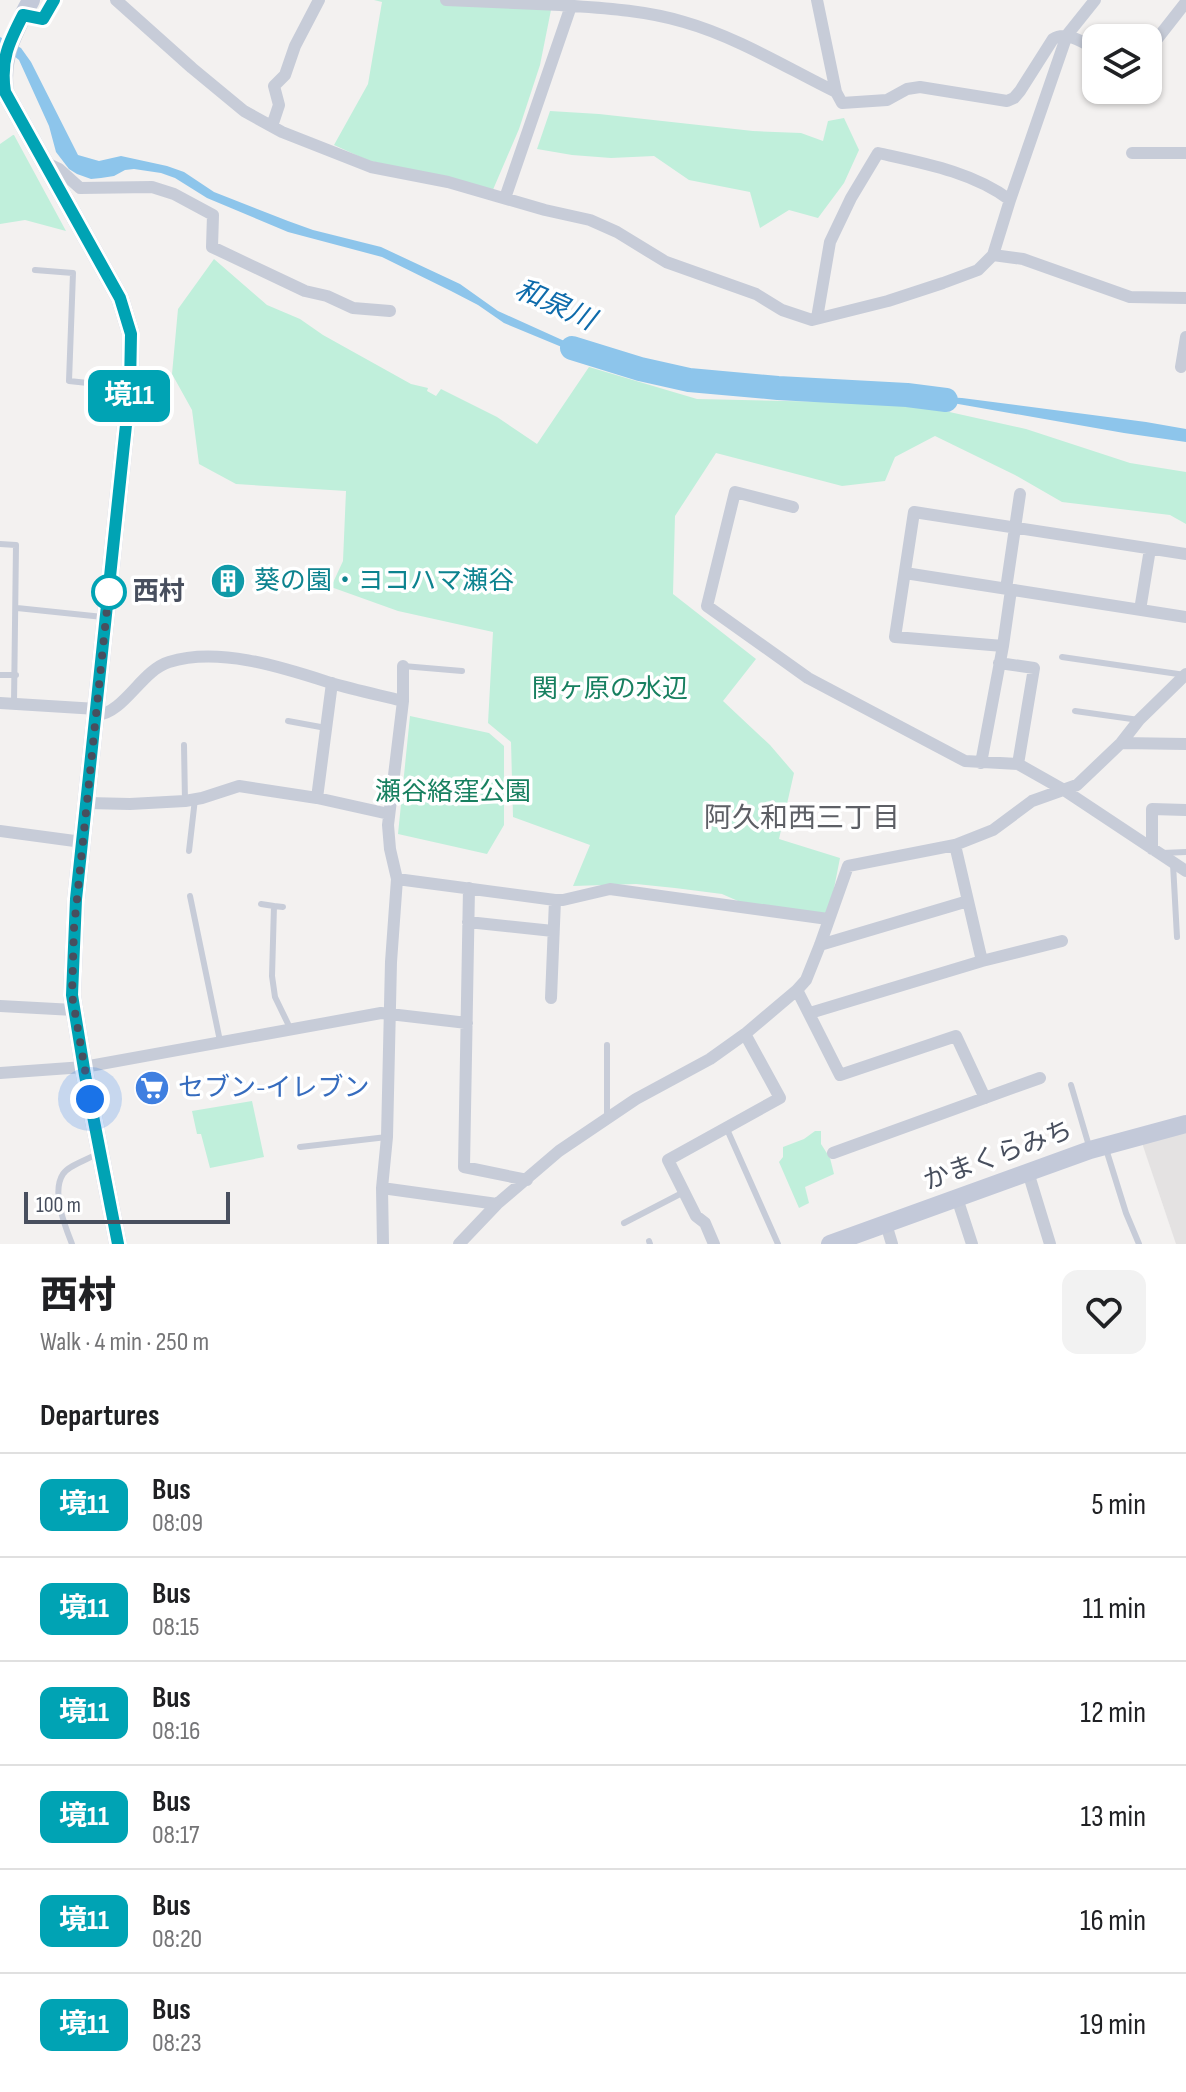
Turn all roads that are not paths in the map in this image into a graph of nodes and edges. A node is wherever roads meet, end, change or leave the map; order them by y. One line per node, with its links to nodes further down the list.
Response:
1 (54, 0): 9 (lane)
2 (116, 0): 15 (street)
3 (319, 0): 15 (street)
4 (446, 0): 8 (street)
5 (817, 0): 14 (street)
6 (1095, 0): 11 (street)
7 (1186, 2): 10 (street)
8 (565, 4): 14 (street); 19 (street)
9 (23, 15): 13 (street)
10 (1162, 33)
11 (1067, 35): 12 (street); 14 (street); 20 (street)
12 (1082, 42)
13 (1, 60): 18 (street)
14 (836, 92)
15 (272, 126): 19 (street)
16 (1132, 153): 17 (street)
17 (1186, 153)
18 (43, 162): 24 (street); 28 (street)
19 (505, 198): 25 (street)
20 (1010, 200): 21 (street); 25 (street)
21 (993, 255): 23 (street); 25 (street)
22 (35, 270): 28 (lane)
23 (1186, 298)
24 (390, 311)
25 (817, 318)
26 (1186, 337): 27 (street)
27 (1181, 367)
28 (130, 387): 39 (street)
29 (1020, 494): 31 (street)
30 (793, 507): 61 (street)
31 (1015, 526): 33 (street); 35 (street); 36 (street)
32 (0, 544): 37 (lane)
33 (1150, 549): 34 (street); 38 (street)
34 (1186, 554)
35 (905, 573): 36 (street); 41 (street)
36 (1008, 589): 38 (street); 41 (street)
37 (17, 608): 39 (lane); 47 (lane)
38 (1140, 610): 40 (street)
39 (106, 617): 54 (street)
40 (1186, 617)
41 (1003, 646): 43 (street)
42 (1062, 657): 48 (lane)
43 (999, 663): 61 (street); 62 (street)
44 (403, 666): 45 (lane); 50 (street)
45 (462, 671)
46 (0, 675): 47 (lane)
47 (16, 675): 52 (lane)
48 (1184, 679): 55 (street)
49 (332, 683): 50 (street); 54 (street); 57 (street)
50 (403, 701): 68 (street)
51 (0, 703): 52 (street)
52 (14, 703): 54 (street)
53 (1075, 711): 55 (lane)
54 (97, 712): 66 (street)
55 (1139, 720): 58 (street)
56 (288, 721): 57 (lane)
57 (326, 728): 64 (street)
58 (1121, 743): 59 (street); 63 (street)
59 (1186, 744)
60 (184, 745): 65 (lane)
61 (981, 763): 62 (street)
62 (1018, 764): 63 (street)
63 (1064, 790): 71 (street); 73 (street)
64 (317, 798): 65 (street); 68 (street)
65 (190, 800): 66 (street); 72 (lane)
66 (87, 803): 70 (street)
67 (1186, 810): 73 (street)
68 (389, 814): 77 (street)
69 (0, 831): 70 (street)
70 (82, 842): 95 (street)
71 (955, 845): 81 (street); 85 (street)
72 (189, 851)
73 (1156, 851): 74 (lane); 75 (street)
74 (1186, 852)
75 (1173, 861): 76 (street); 88 (lane)
76 (1186, 871)
77 (397, 879): 78 (street); 96 (street)
78 (469, 888): 80 (street); 86 (street)
79 (190, 896): 101 (lane)
80 (555, 900): 85 (street); 87 (street)
81 (968, 901): 90 (street); 91 (street)
82 (261, 904): 83 (lane)
83 (274, 906): 84 (lane); 99 (lane)
84 (283, 907)
85 (828, 919): 90 (street)
86 (468, 922): 87 (street); 98 (street)
87 (553, 931): 93 (street)
88 (1177, 937)
89 (1062, 941): 91 (street)
90 (820, 945): 92 (street)
91 (982, 961): 97 (street)
92 (797, 990): 97 (street); 100 (street)
93 (551, 998)
94 (0, 1006): 95 (street)
95 (74, 1010): 103 (street)
96 (391, 1013): 98 (street); 99 (street); 111 (street)
97 (810, 1013): 107 (street)
98 (467, 1023): 117 (street)
99 (291, 1030): 101 (street)
100 (745, 1034): 108 (street); 110 (street)
101 (220, 1041): 103 (street)
102 (607, 1045): 108 (lane)
103 (84, 1067): 104 (street); 114 (street)
104 (0, 1073)
105 (1040, 1078): 107 (street)
106 (1071, 1085): 113 (lane)
107 (985, 1098): 115 (street)
108 (607, 1117): 117 (street)
109 (1186, 1124): 113 (street, かまくらみち)
110 (726, 1127): 119 (street); 129 (lane)
111 (387, 1137): 112 (lane); 118 (street)
112 (300, 1147)
113 (1097, 1148): 116 (street, かまくらみち); 134 (lane)
114 (101, 1152): 124 (lane); 125 (street)
115 (833, 1153)
116 (1028, 1172): 120 (street, かまくらみち); 133 (street)
117 (527, 1180): 121 (street)
118 (382, 1188): 121 (street); 126 (street)
119 (684, 1192): 122 (lane); 128 (street)
120 (957, 1198): 123 (street, かまくらみち); 132 (street)
121 (497, 1204): 127 (street)
122 (624, 1223)
123 (886, 1224): 130 (street, かまくらみち); 131 (street)
124 (72, 1244)
125 (118, 1244)
126 (383, 1244)
127 (459, 1244)
128 (714, 1244)
129 (778, 1244)
130 (830, 1244)
131 (892, 1244)
132 (972, 1244)
133 (1050, 1244)
134 (1139, 1244)

